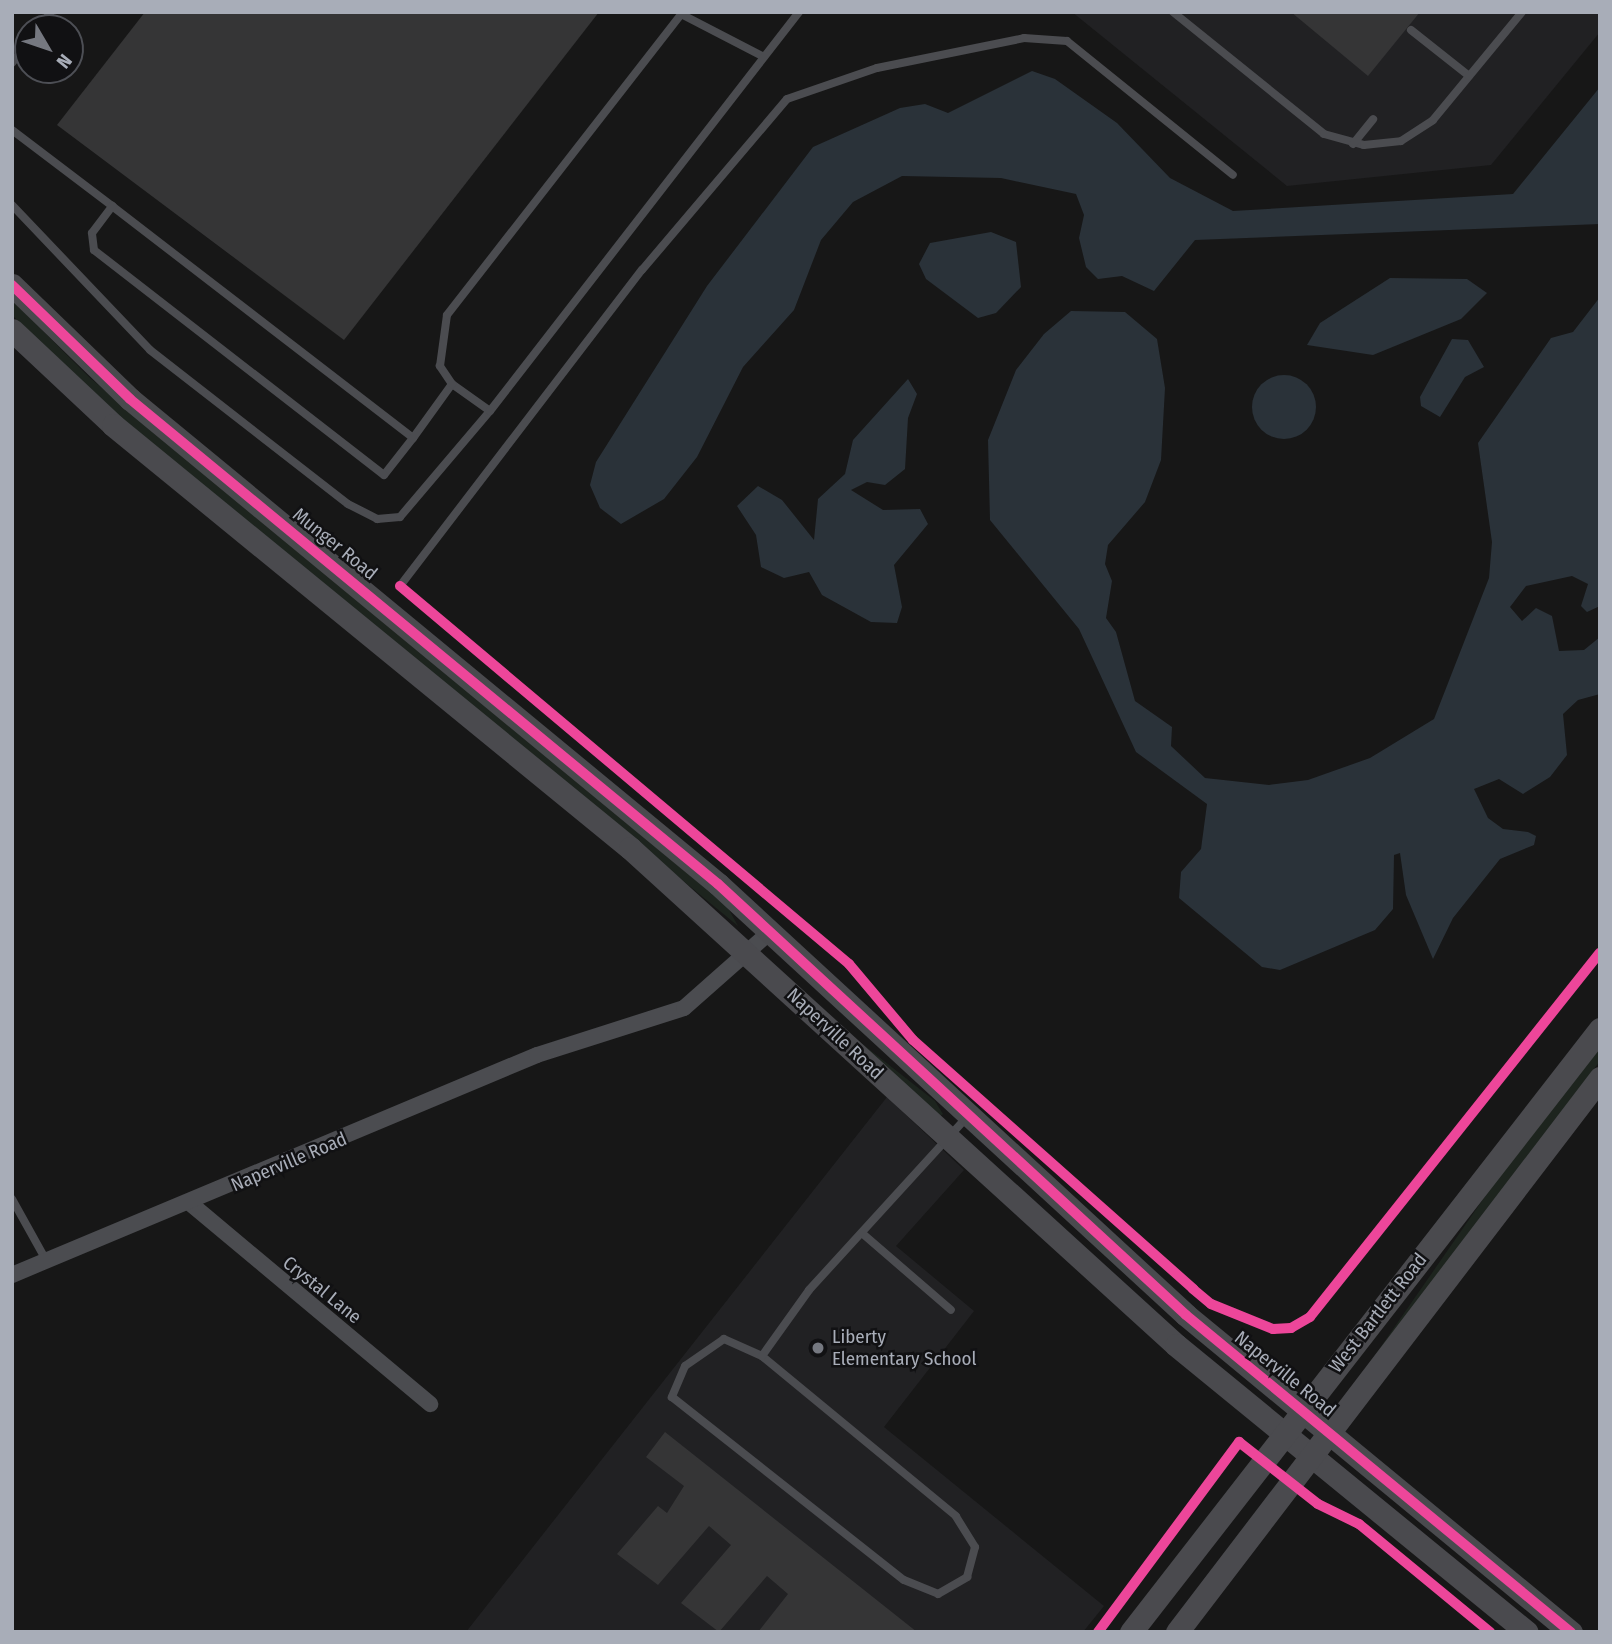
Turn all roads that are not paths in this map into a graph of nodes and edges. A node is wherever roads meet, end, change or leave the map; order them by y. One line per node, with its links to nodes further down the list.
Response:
1 (799, 12): 5 (lane)
2 (1173, 12): 9 (lane)
3 (1522, 12): 6 (lane)
4 (1411, 30): 6 (lane)
5 (764, 57): 15 (lane); 16 (lane)
6 (1469, 76): 9 (lane)
7 (1373, 119): 9 (lane)
8 (12, 130): 12 (lane)
9 (1353, 144)
10 (1233, 175): 18 (lane)
11 (12, 205): 16 (lane)
12 (112, 206): 17 (lane); 17 (lane)
13 (12, 285): 19 (street, Munger Road)
14 (12, 330): 20 (street)
15 (452, 384): 16 (lane); 17 (lane)
16 (490, 411)
17 (413, 438)
18 (400, 586)
19 (771, 932): 20 (street, Naperville Road); 23 (street, Naperville Road)
20 (750, 954): 24 (street, Naperville Road); 26 (street, Naperville Road)
21 (1600, 1029): 33 (street, West Bartlett Road)
22 (1600, 1078): 35 (street, West Bartlett Road)
23 (967, 1117): 24 (lane); 33 (street, Naperville Road)
24 (946, 1140): 27 (lane); 34 (street, Naperville Road)
25 (12, 1199): 28 (lane)
26 (191, 1204): 28 (street, Naperville Road); 32 (street, Crystal Lane)
27 (863, 1234): 30 (lane); 31 (lane)
28 (46, 1260): 29 (street, Naperville Road)
29 (12, 1275)
30 (951, 1310)
31 (762, 1356): 31 (lane)
32 (429, 1404)
33 (1301, 1410): 34 (street, West Bartlett Road); 35 (street, Naperville Road)
34 (1283, 1434): 36 (street, Naperville Road); 37 (street, West Bartlett Road)
35 (1331, 1434): 36 (street, West Bartlett Road); 40 (street, Naperville Road)
36 (1312, 1458): 38 (street, West Bartlett Road); 39 (street, Naperville Road)
37 (1131, 1632)
38 (1177, 1632)
39 (1527, 1632)
40 (1571, 1632)

